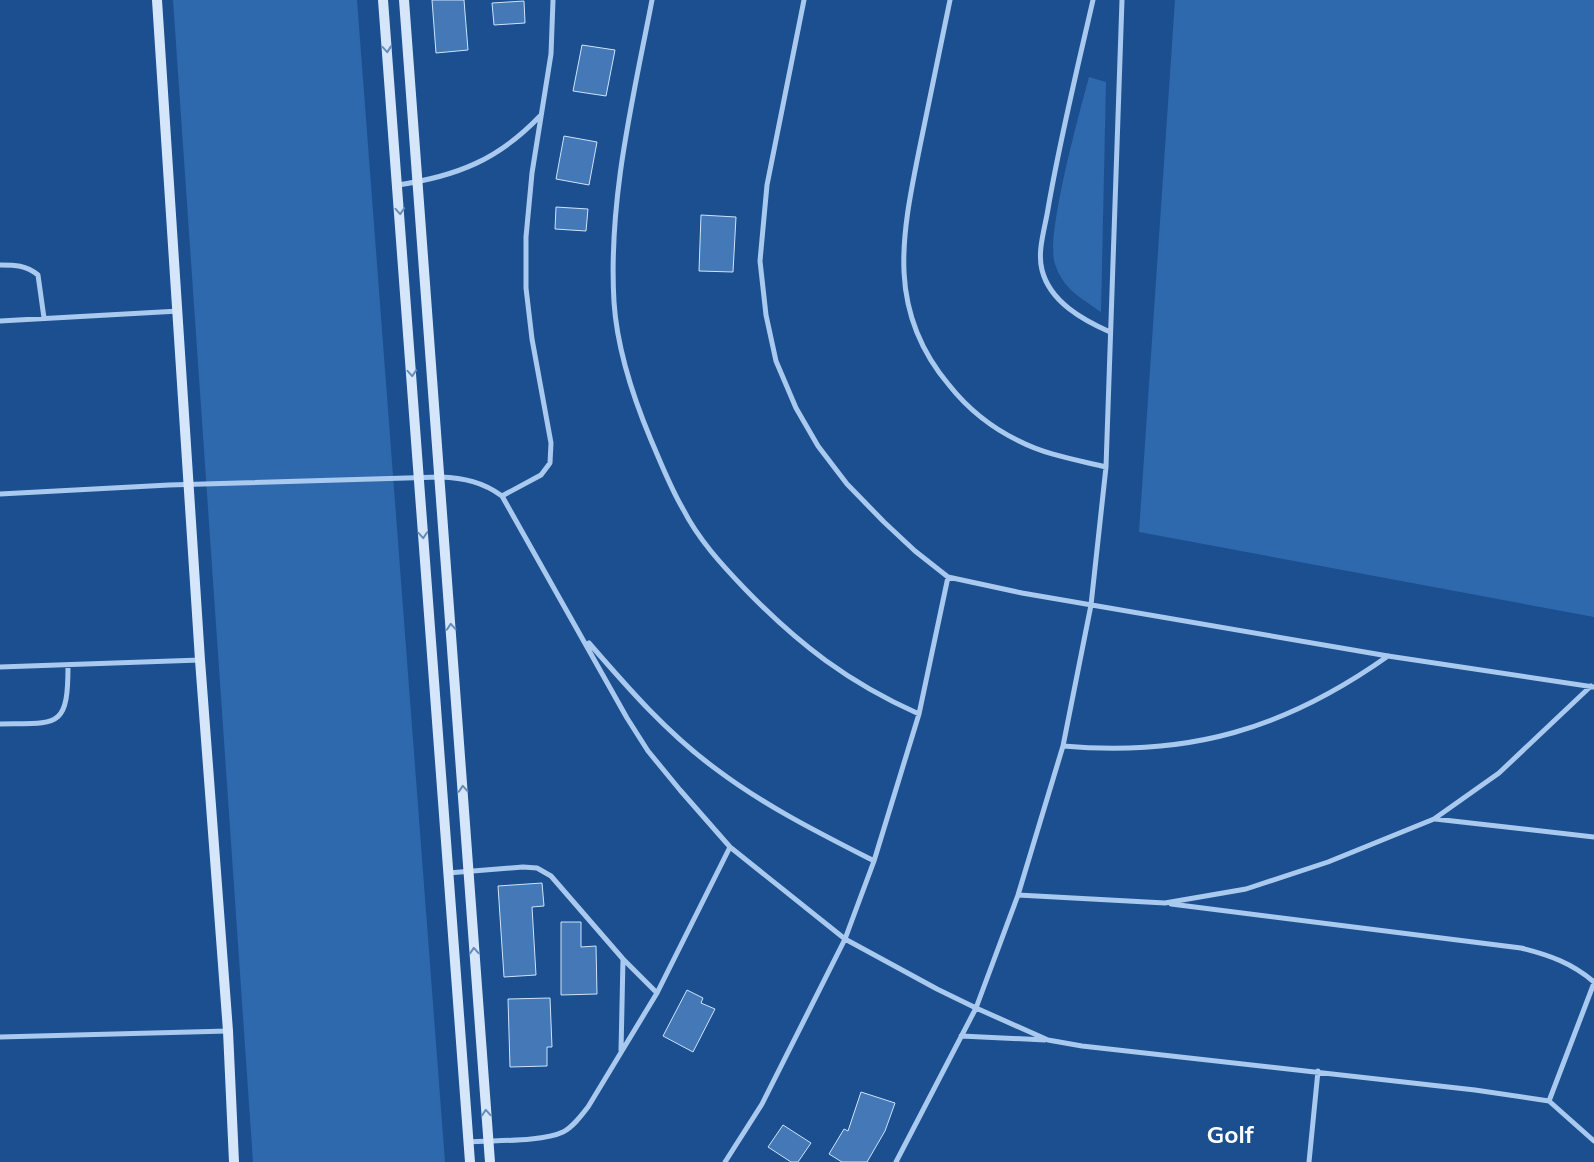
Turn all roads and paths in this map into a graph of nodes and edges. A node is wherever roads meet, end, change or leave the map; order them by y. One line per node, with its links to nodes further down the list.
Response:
1 (157, 0): 14 (street)
2 (383, 0): 12 (street, one-way to 12)
3 (404, 0): 11 (street)
4 (553, 0): 10 (street)
5 (652, 0): 32 (street)
6 (804, 0): 24 (street)
7 (950, 0): 18 (street)
8 (1092, 0): 17 (street)
9 (1122, 0): 17 (street)
10 (541, 115): 11 (street); 23 (street)
11 (418, 182): 12 (street); 19 (street)
12 (398, 185): 20 (street, one-way to 20)
13 (0, 265): 15 (street)
14 (179, 311): 15 (street); 21 (street)
15 (44, 318): 16 (street)
16 (0, 321)
17 (1110, 332): 18 (street)
18 (1106, 467): 25 (street)
19 (440, 477): 20 (street); 23 (street); 39 (street, one-way to 19)
20 (419, 478): 21 (street); 40 (street, one-way to 40)
21 (189, 485): 22 (street); 28 (street)
22 (0, 494)
23 (502, 496): 26 (street)
24 (948, 577): 25 (street); 32 (street)
25 (1091, 605): 27 (street); 34 (street)
26 (581, 634): 37 (street); 38 (street)
27 (1388, 656): 31 (street); 34 (street)
28 (200, 660): 29 (street); 48 (street)
29 (68, 666): 30 (street); 33 (street)
30 (0, 667)
31 (1592, 686): 35 (street)
32 (919, 714): 38 (street)
33 (0, 724)
34 (1063, 746): 41 (street)
35 (1434, 819): 36 (street); 42 (street)
36 (1594, 838)
37 (730, 847): 43 (street); 46 (street)
38 (874, 861): 43 (street)
39 (468, 871): 40 (street); 44 (street); 55 (street, one-way to 39)
40 (448, 873): 57 (street)
41 (1018, 895): 42 (street); 47 (street)
42 (1165, 903): 45 (street)
43 (845, 939): 47 (street); 61 (street)
44 (624, 959): 46 (street); 52 (street)
45 (1594, 982): 54 (street)
46 (657, 993): 52 (street)
47 (976, 1008): 49 (street); 51 (street)
48 (228, 1031): 50 (street); 58 (street)
49 (961, 1036): 51 (street); 62 (street)
50 (0, 1037)
51 (1048, 1040): 53 (street)
52 (621, 1051): 55 (street)
53 (1318, 1071): 54 (street); 63 (street)
54 (1549, 1101): 56 (street)
55 (488, 1141): 57 (street); 60 (street)
56 (1594, 1141)
57 (468, 1142): 59 (street)
58 (234, 1162)
59 (470, 1162)
60 (490, 1162)
61 (725, 1162)
62 (896, 1162)
63 (1309, 1162)

